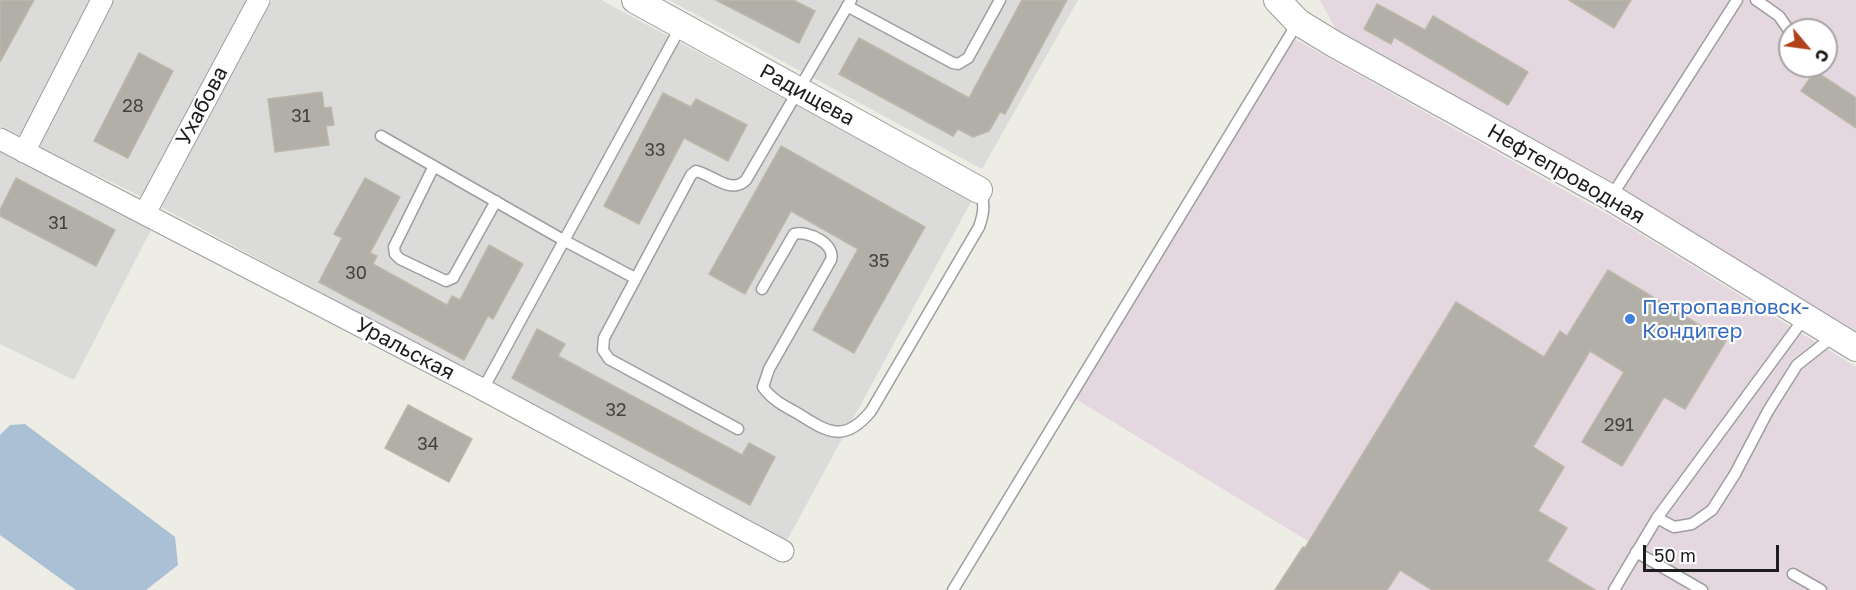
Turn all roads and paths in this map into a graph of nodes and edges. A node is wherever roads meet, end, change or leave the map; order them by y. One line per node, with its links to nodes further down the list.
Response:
1 (102, 0): 14 (street)
2 (259, 0): 19 (street, Ухабова)
3 (635, 0): 10 (street, Радищева)
4 (1000, 0): 7 (lane)
5 (1737, 0): 17 (lane)
6 (1756, 0): 9 (lane)
7 (849, 3): 11 (lane)
8 (1291, 9): 17 (street, Нефтепроводная); 31 (lane)
9 (1780, 18)
10 (681, 26): 11 (street, Радищева); 20 (lane)
11 (798, 90): 16 (street, Радищева); 21 (lane)
12 (381, 136): 15 (lane)
13 (0, 139): 14 (street, Уральская)
14 (24, 152): 19 (street, Уральская)
15 (434, 166): 18 (lane); 18 (lane)
16 (980, 190): 22 (lane)
17 (1610, 197): 23 (street, Нефтепроводная)
18 (496, 201): 20 (lane)
19 (145, 213): 25 (street, Уральская)
20 (565, 241): 21 (lane); 25 (lane)
21 (634, 278): 26 (lane)
22 (762, 289)
23 (1805, 316): 24 (street, Нефтепроводная); 27 (lane)
24 (1845, 342): 27 (lane)
25 (480, 388): 28 (street, Уральская)
26 (738, 429)
27 (1657, 518): 29 (lane)
28 (783, 551)
29 (1636, 552): 32 (lane); 33 (lane)
30 (1793, 574): 34 (lane)
31 (953, 590)
32 (1614, 590)
33 (1702, 590)
34 (1821, 590)

